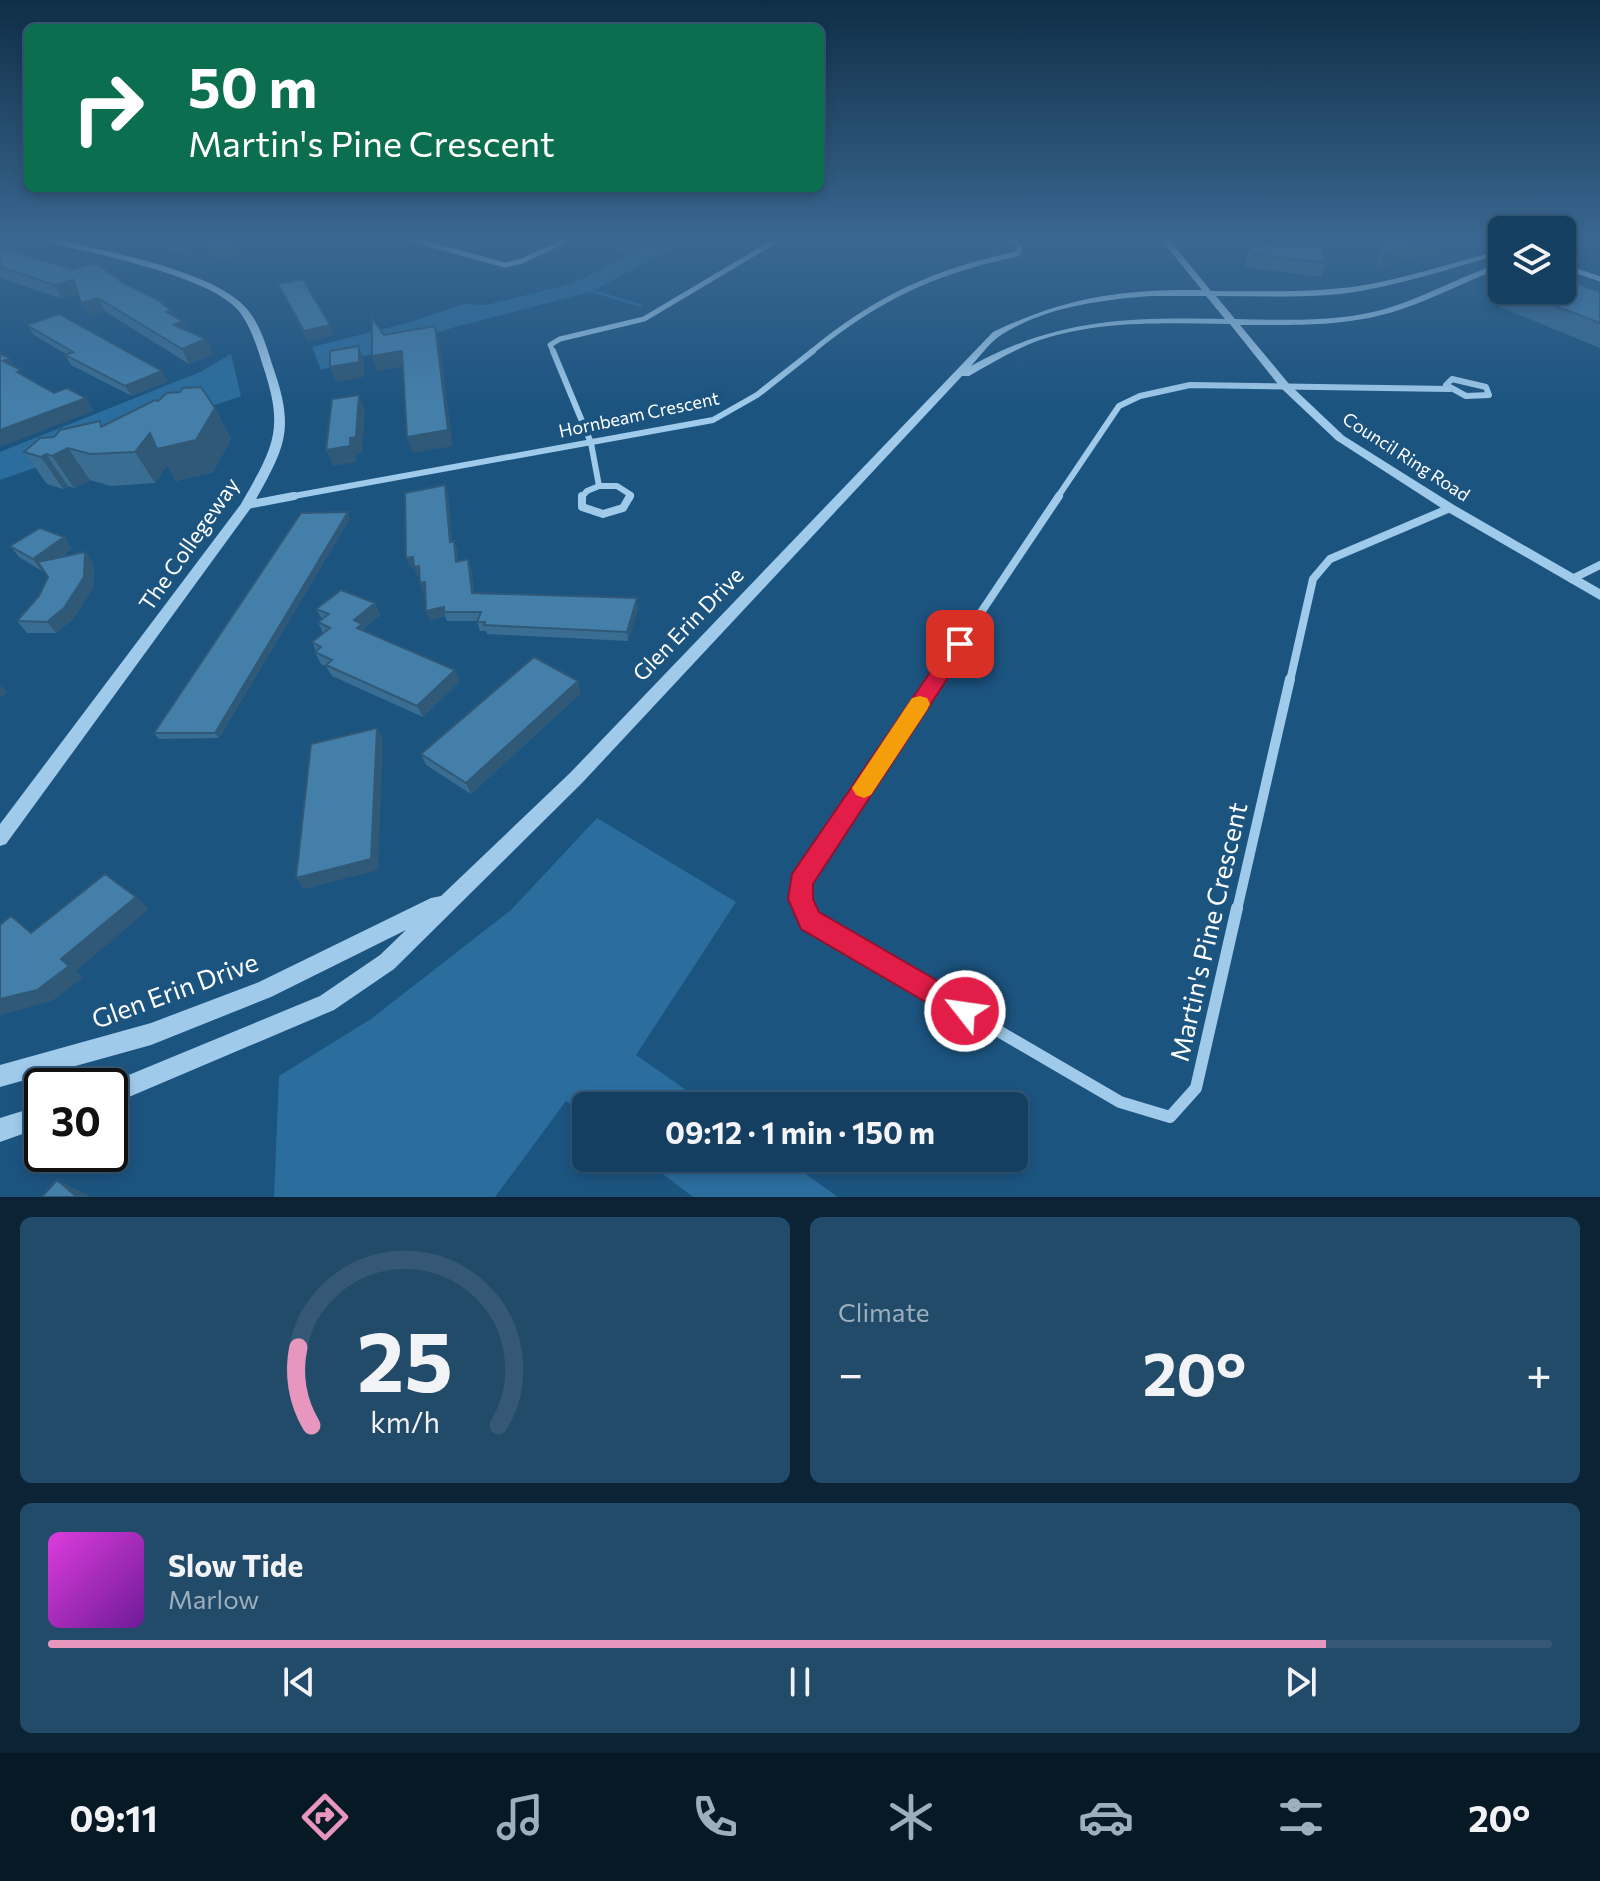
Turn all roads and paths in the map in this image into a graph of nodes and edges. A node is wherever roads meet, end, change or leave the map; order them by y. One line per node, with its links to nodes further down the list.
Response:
1 (219, 293): 13 (street, The Collegeway)
2 (688, 293): 11 (street)
3 (900, 293): 11 (street, Hornbeam Crescent)
4 (1187, 293): 8 (street, Glen Erin Drive)
5 (1211, 293): 7 (street, Council Ring Road)
6 (1438, 293): 7 (street, Glen Erin Drive)
7 (1234, 321): 8 (street, Glen Erin Drive); 9 (street, Council Ring Road)
8 (957, 378): 19 (street, Glen Erin Drive)
9 (1285, 386): 10 (street); 14 (street, Council Ring Road); 14 (street, Martin's Pine Crescent)
10 (1450, 389): 10 (street)
11 (591, 443): 12 (street); 13 (street, Hornbeam Crescent)
12 (599, 486): 12 (street)
13 (247, 505): 18 (street, The Collegeway)
14 (1450, 508): 16 (street, Council Ring Road)
15 (1600, 565): 16 (street)
16 (1572, 579): 17 (street, Council Ring Road)
17 (1600, 595)
18 (0, 838)
19 (449, 898): 20 (street, Glen Erin Drive); 21 (street, Glen Erin Drive)
20 (0, 1076)
21 (128, 1086)
22 (24, 1122): 23 (street)
23 (0, 1130)

